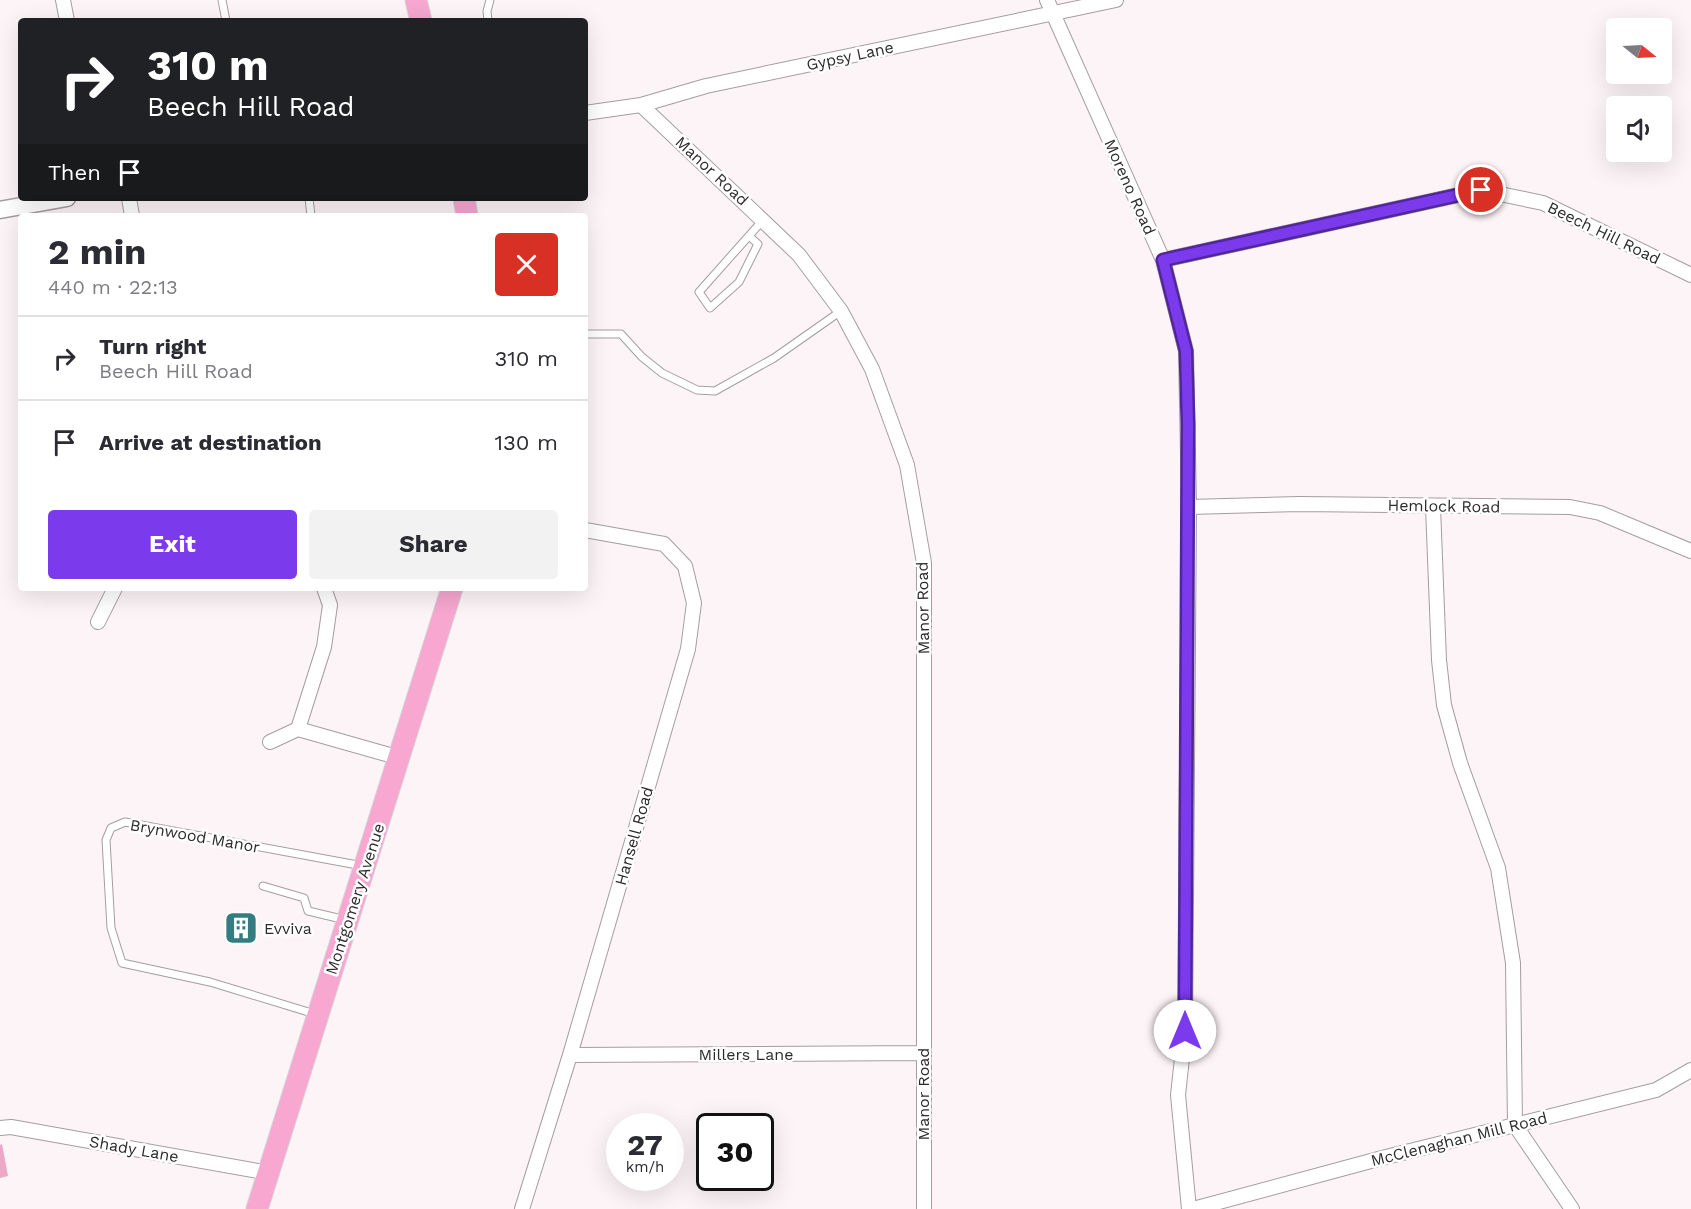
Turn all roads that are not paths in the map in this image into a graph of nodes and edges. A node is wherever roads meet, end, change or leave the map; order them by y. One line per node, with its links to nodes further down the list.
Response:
1 (63, 0): 8 (street)
2 (222, 0): 9 (lane)
3 (416, 0): 10 (main road)
4 (490, 0): 11 (lane)
5 (1047, 0): 7 (street, Moreno Road)
6 (1116, 0): 7 (street, Gypsy Lane)
7 (1053, 14): 12 (street, Gypsy Lane); 18 (street, Moreno Road)
8 (66, 18)
9 (225, 18)
10 (421, 18)
11 (487, 18)
12 (641, 105): 13 (street, Gypsy Lane); 16 (street, Manor Road)
13 (588, 113)
14 (50, 201): 15 (street)
15 (0, 210)
16 (763, 220): 17 (lane); 20 (street, Manor Road)
17 (749, 236): 17 (lane)
18 (1163, 260): 19 (street, Beech Hill Road); 22 (street, Moreno Road)
19 (1691, 274)
20 (841, 311): 21 (lane); 37 (street, Manor Road)
21 (588, 334)
22 (1189, 507): 23 (street, Hemlock Road); 47 (street, Moreno Road)
23 (1433, 507): 25 (street, Hemlock Road); 40 (street)
24 (588, 531): 38 (street, Hansell Road)
25 (1691, 551)
26 (114, 591): 29 (street)
27 (325, 591): 30 (street)
28 (451, 591): 32 (main road, Montgomery Avenue)
29 (98, 622)
30 (298, 729): 31 (street); 32 (street)
31 (270, 742)
32 (400, 758): 33 (main road, Montgomery Avenue)
33 (366, 867): 35 (main road, Montgomery Avenue); 36 (lane, Brynwood Manor)
34 (263, 886): 35 (lane)
35 (348, 921): 36 (main road, Montgomery Avenue)
36 (318, 1015): 42 (main road, Montgomery Avenue)
37 (923, 1053): 38 (street, Millers Lane); 46 (street, Manor Road)
38 (570, 1055): 45 (street, Hansell Road)
39 (1691, 1071): 40 (street, McClenaghan Mill Road)
40 (1515, 1125): 43 (street, McClenaghan Mill Road); 48 (street)
41 (0, 1128): 42 (street, Shady Lane)
42 (269, 1173): 44 (main road, Montgomery Avenue)
43 (1224, 1205): 47 (street, McClenaghan Mill Road)
44 (257, 1209)
45 (522, 1209)
46 (924, 1209)
47 (1191, 1209)
48 (1572, 1209)

